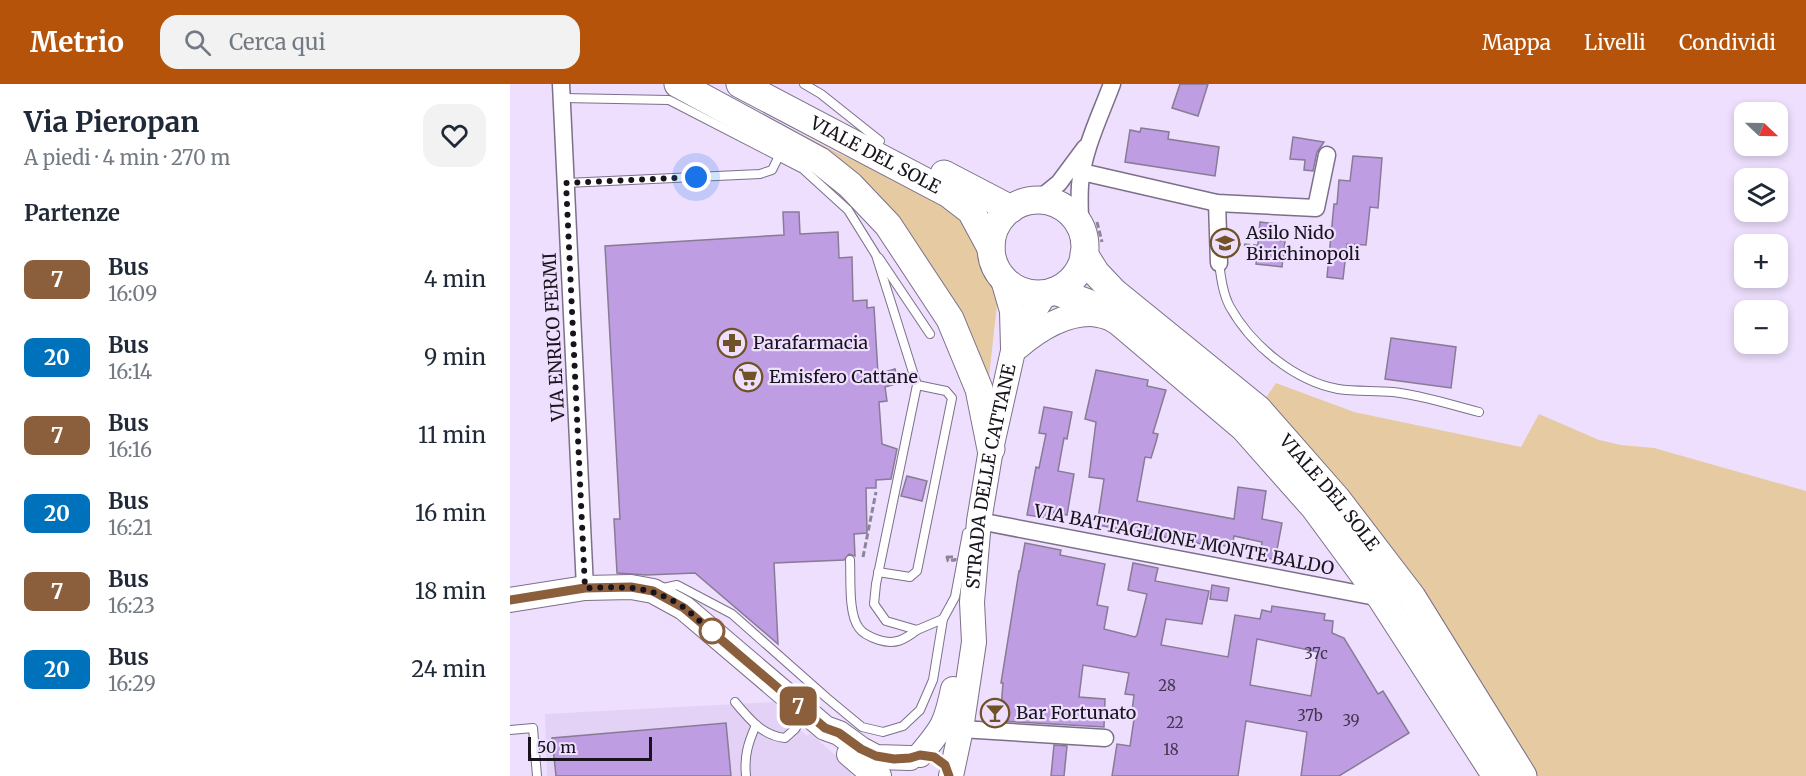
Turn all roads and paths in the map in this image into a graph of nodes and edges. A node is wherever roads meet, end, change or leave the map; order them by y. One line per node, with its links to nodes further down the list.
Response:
1 (678, 84): 30 (main road)
2 (740, 84): 19 (main road, VIALE DEL SOLE)
3 (770, 84): 7 (main road, VIALE DEL SOLE)
4 (804, 84): 7 (lane)
5 (1112, 84): 8 (street)
6 (562, 91): 10 (lane); 12 (street, VIA ENRICO FERMI)
7 (880, 141): 15 (main road, VIALE DEL SOLE)
8 (1089, 143): 11 (street); 13 (street)
9 (1327, 155): 14 (street)
10 (779, 156): 12 (lane); 21 (lane)
11 (1082, 172): 14 (street); 16 (street)
12 (566, 183): 34 (street, VIA ENRICO FERMI)
13 (1038, 200): 15 (main road); 16 (main road)
14 (1217, 203): 17 (street)
15 (1011, 209): 19 (main road)
16 (1088, 222): 20 (path); 20 (main road, VIALE DEL SOLE)
17 (1219, 242): 18 (path); 22 (street)
18 (1258, 246)
19 (991, 248): 23 (main road, VIALE DEL SOLE)
20 (1093, 248): 24 (main road); 54 (main road, VIALE DEL SOLE)
21 (876, 255): 26 (lane); 28 (lane)
22 (1219, 263): 29 (lane)
23 (1003, 280): 24 (main road); 27 (street, STRADA DELLE CATTANE)
24 (1050, 292): 25 (main road); 27 (street, STRADA DELLE CATTANE)
25 (1114, 319): 27 (street, STRADA DELLE CATTANE); 36 (main road, VIALE DEL SOLE)
26 (930, 334)
27 (1013, 351): 30 (street, STRADA DELLE CATTANE)
28 (917, 385): 33 (lane); 33 (lane)
29 (1479, 412)
30 (991, 449): 31 (street, STRADA DELLE CATTANE)
31 (979, 521): 36 (street, VIA BATTAGLIONE MONTE BALDO); 38 (street, STRADA DELLE CATTANE); 39 (lane)
32 (850, 560): 40 (lane)
33 (878, 572): 40 (lane)
34 (585, 588): 35 (street); 37 (street)
35 (653, 591): 39 (lane); 42 (street)
36 (1381, 598): 53 (main road, VIALE DEL SOLE)
37 (510, 600)
38 (972, 602): 45 (street, STRADA DELLE CATTANE); 48 (street, STRADA DELLE CATTANE)
39 (943, 619): 40 (lane)
40 (917, 630)
41 (735, 702): 43 (lane)
42 (806, 713): 43 (lane); 44 (street)
43 (756, 725): 50 (lane)
44 (825, 728): 48 (street); 51 (street)
45 (961, 729): 47 (street); 52 (street, STRADA DELLE CATTANE)
46 (510, 730): 49 (lane)
47 (1105, 738)
48 (909, 763): 52 (street)
49 (537, 776)
50 (746, 776)
51 (879, 776)
52 (950, 776)
53 (1496, 776)
54 (1523, 776)

